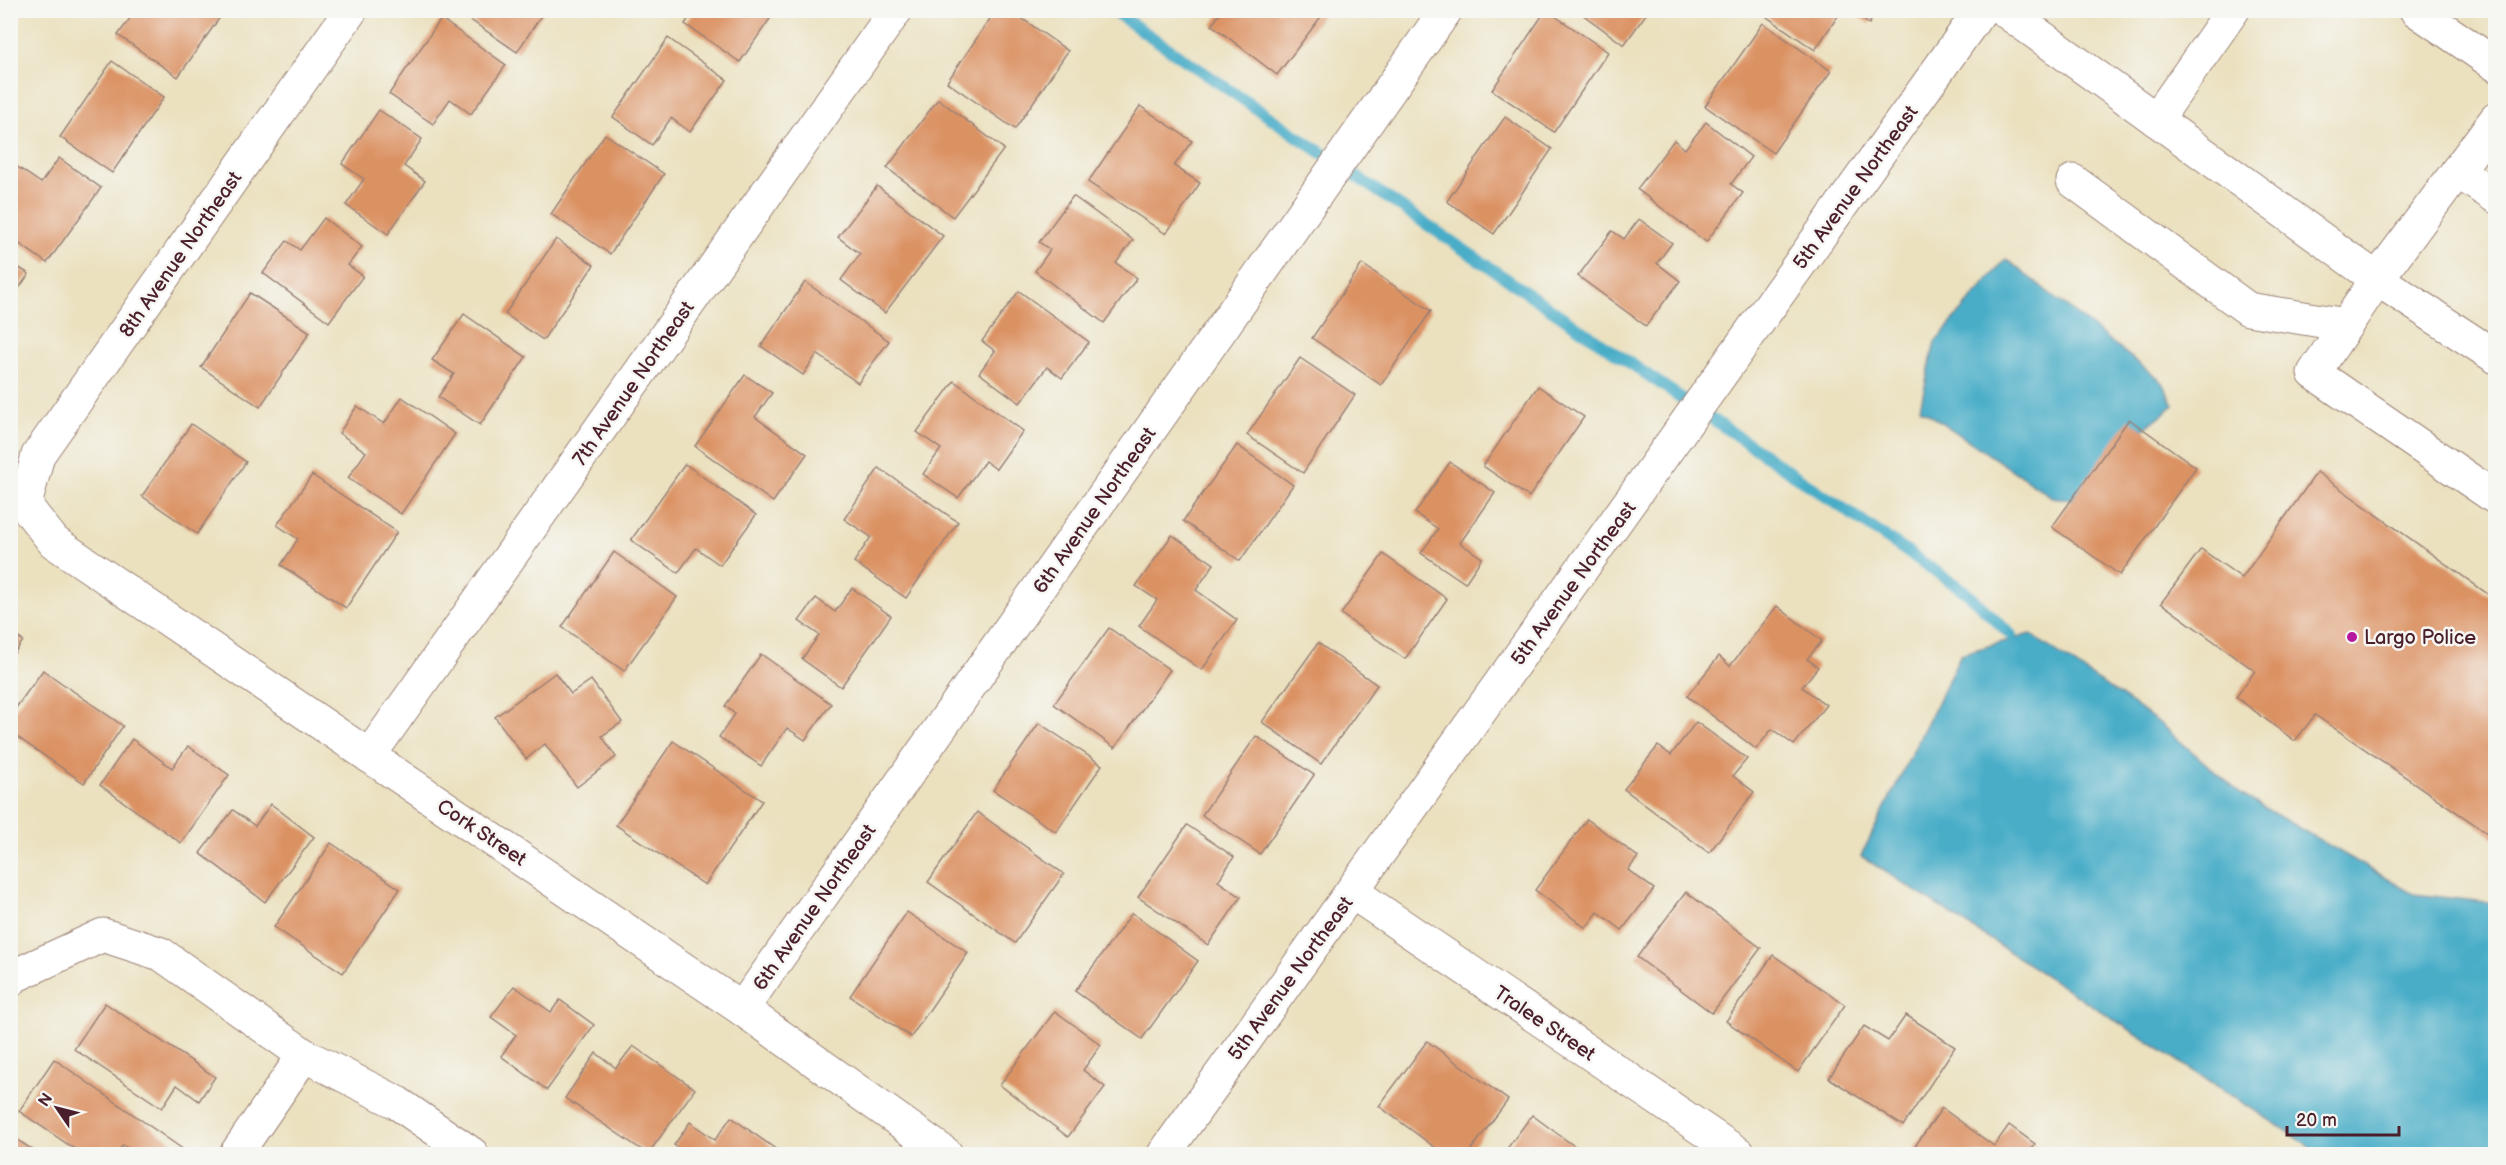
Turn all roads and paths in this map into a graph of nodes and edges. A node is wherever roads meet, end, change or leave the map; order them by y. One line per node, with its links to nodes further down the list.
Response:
1 (351, 10): 18 (street, 8th Avenue Northeast)
2 (896, 10): 19 (street, 7th Avenue Northeast)
3 (1446, 10): 22 (street, 6th Avenue Northeast)
4 (1981, 10): 20 (street, 5th Avenue Northeast)
5 (2004, 10): 10 (street)
6 (2233, 10): 10 (street)
7 (2434, 15): 8 (street)
8 (2496, 65)
9 (2496, 119): 11 (street)
10 (2156, 120): 14 (street)
11 (2457, 171): 13 (street); 14 (street)
12 (2073, 182): 15 (street)
13 (2496, 197)
14 (2377, 279): 15 (street); 16 (street)
15 (2346, 325): 17 (street)
16 (2496, 357)
17 (2496, 498)
18 (25, 505): 19 (street, Cork Street)
19 (369, 756): 22 (street, Cork Street)
20 (1352, 892): 27 (street, 5th Avenue Northeast); 28 (street, Tralee Street)
21 (12, 978): 23 (street)
22 (742, 1009): 26 (street, Cork Street)
23 (304, 1055): 24 (street); 25 (street)
24 (236, 1155)
25 (472, 1155)
26 (946, 1155)
27 (1164, 1155)
28 (1739, 1155)

